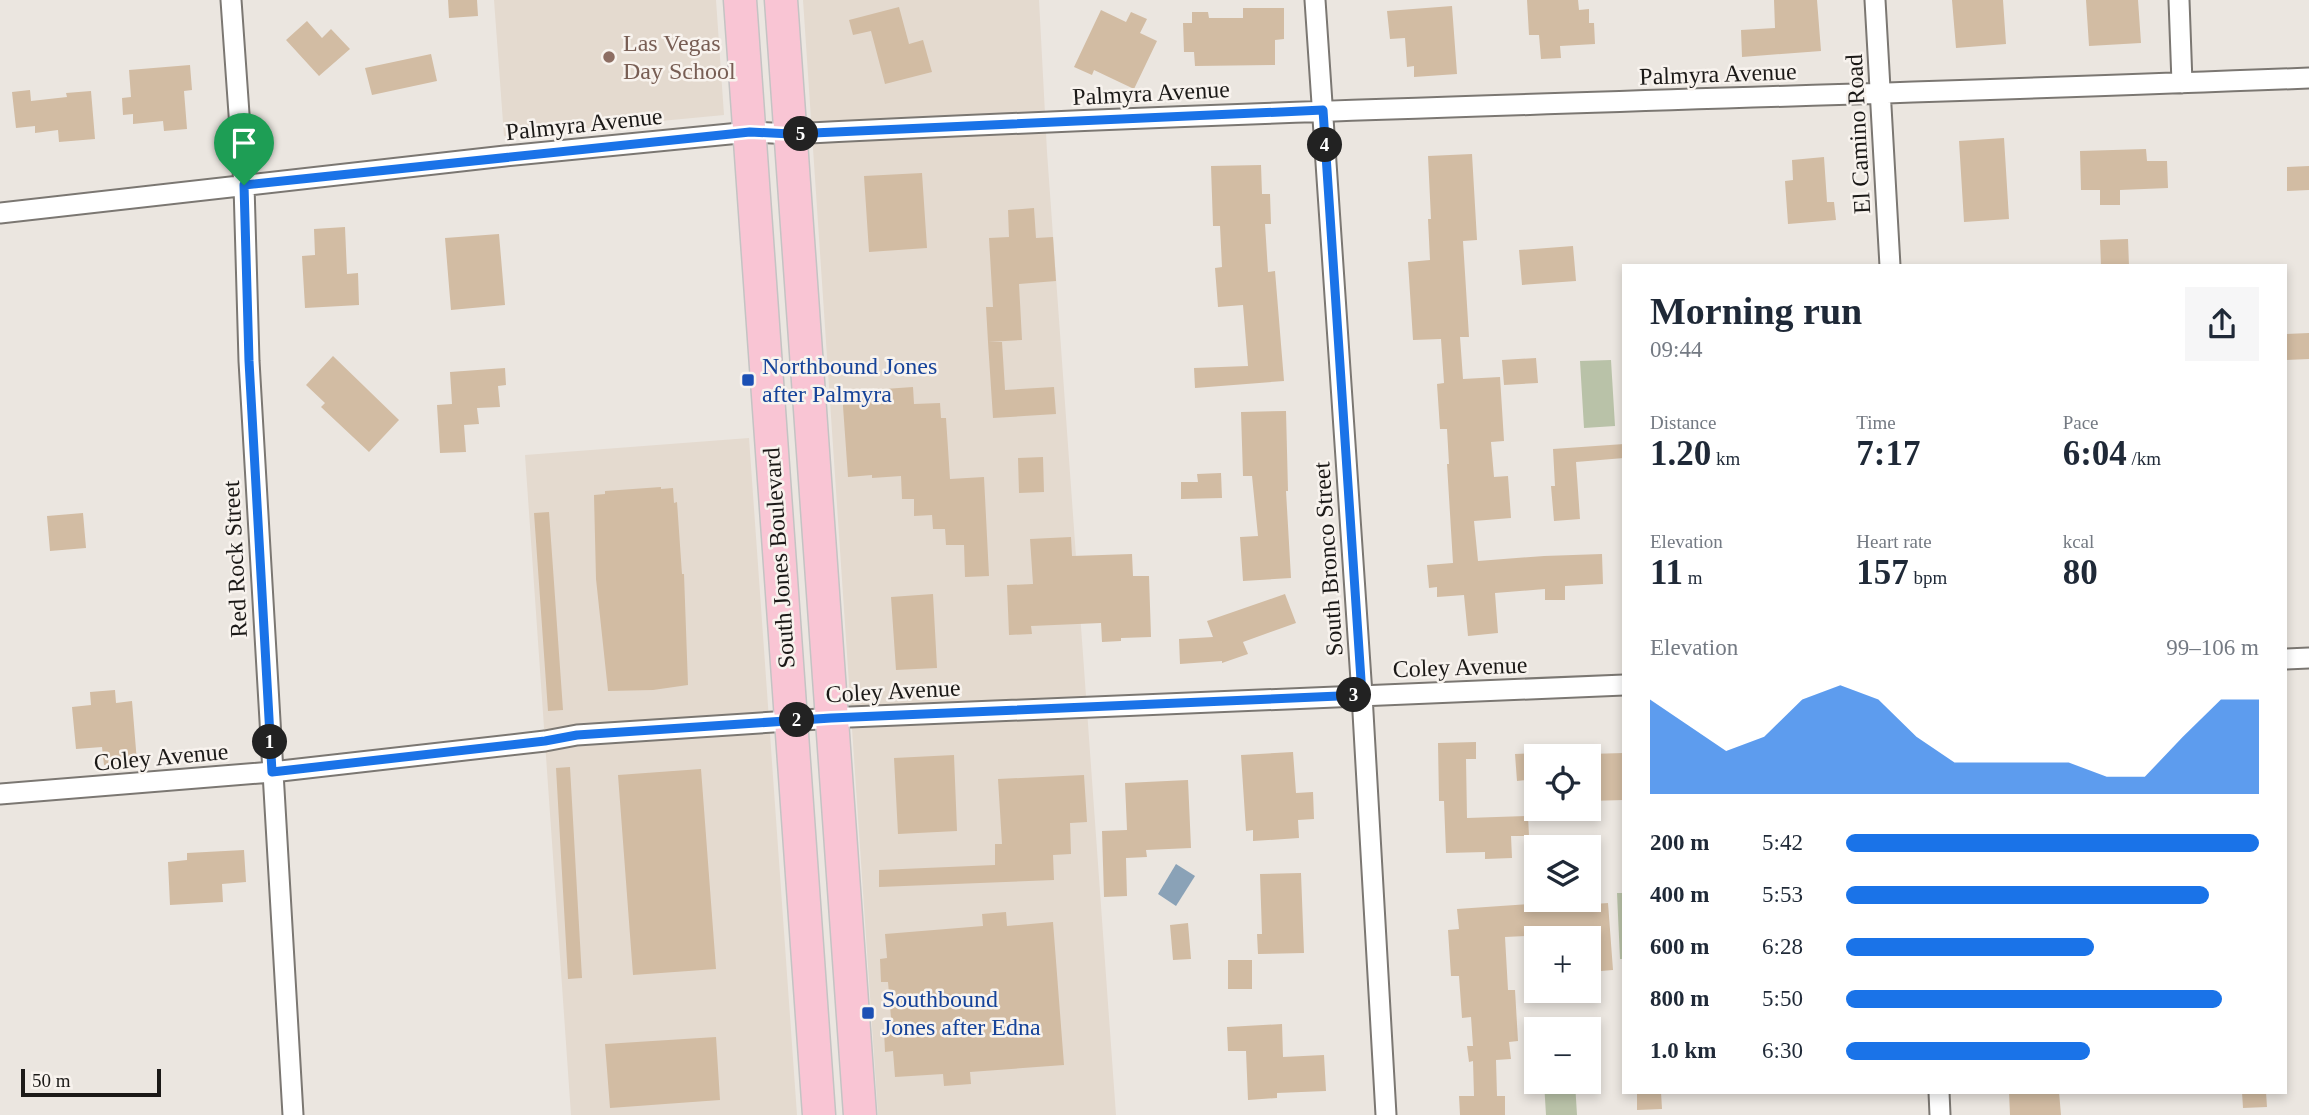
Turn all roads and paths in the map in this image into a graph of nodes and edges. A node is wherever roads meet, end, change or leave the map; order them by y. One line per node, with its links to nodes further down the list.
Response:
1 (231, 0): 13 (street, Red Rock Street)
2 (740, 0): 11 (main road, South Jones Boulevard)
3 (781, 0): 12 (main road, South Jones Boulevard)
4 (1315, 0): 10 (street, South Bronco Street)
5 (1875, 0): 9 (street, El Camino Road)
6 (2179, 0): 8 (street)
7 (2309, 78): 8 (street, Palmyra Avenue)
8 (2182, 83): 9 (street, Palmyra Avenue)
9 (1881, 94): 10 (street, Palmyra Avenue); 15 (street, El Camino Road)
10 (1323, 110): 12 (street, Palmyra Avenue); 19 (street, South Bronco Street)
11 (750, 132): 12 (street, Palmyra Avenue); 13 (street, Palmyra Avenue); 21 (main road, South Jones Boulevard)
12 (791, 134): 20 (main road, South Jones Boulevard)
13 (244, 185): 14 (street, Palmyra Avenue); 22 (street, Red Rock Street)
14 (0, 213)
15 (1890, 264)
16 (2309, 658): 17 (street)
17 (2287, 659)
18 (1622, 685): 19 (street, Coley Avenue)
19 (1362, 695): 20 (street, Coley Avenue); 28 (street, South Bronco Street)
20 (831, 718): 21 (street, Coley Avenue); 27 (main road, South Jones Boulevard)
21 (790, 720): 22 (street, Coley Avenue); 26 (main road, South Jones Boulevard)
22 (272, 772): 23 (street, Coley Avenue); 25 (street, Red Rock Street)
23 (0, 794)
24 (1939, 1094): 29 (street)
25 (293, 1115)
26 (819, 1115)
27 (860, 1115)
28 (1386, 1115)
29 (1940, 1115)

